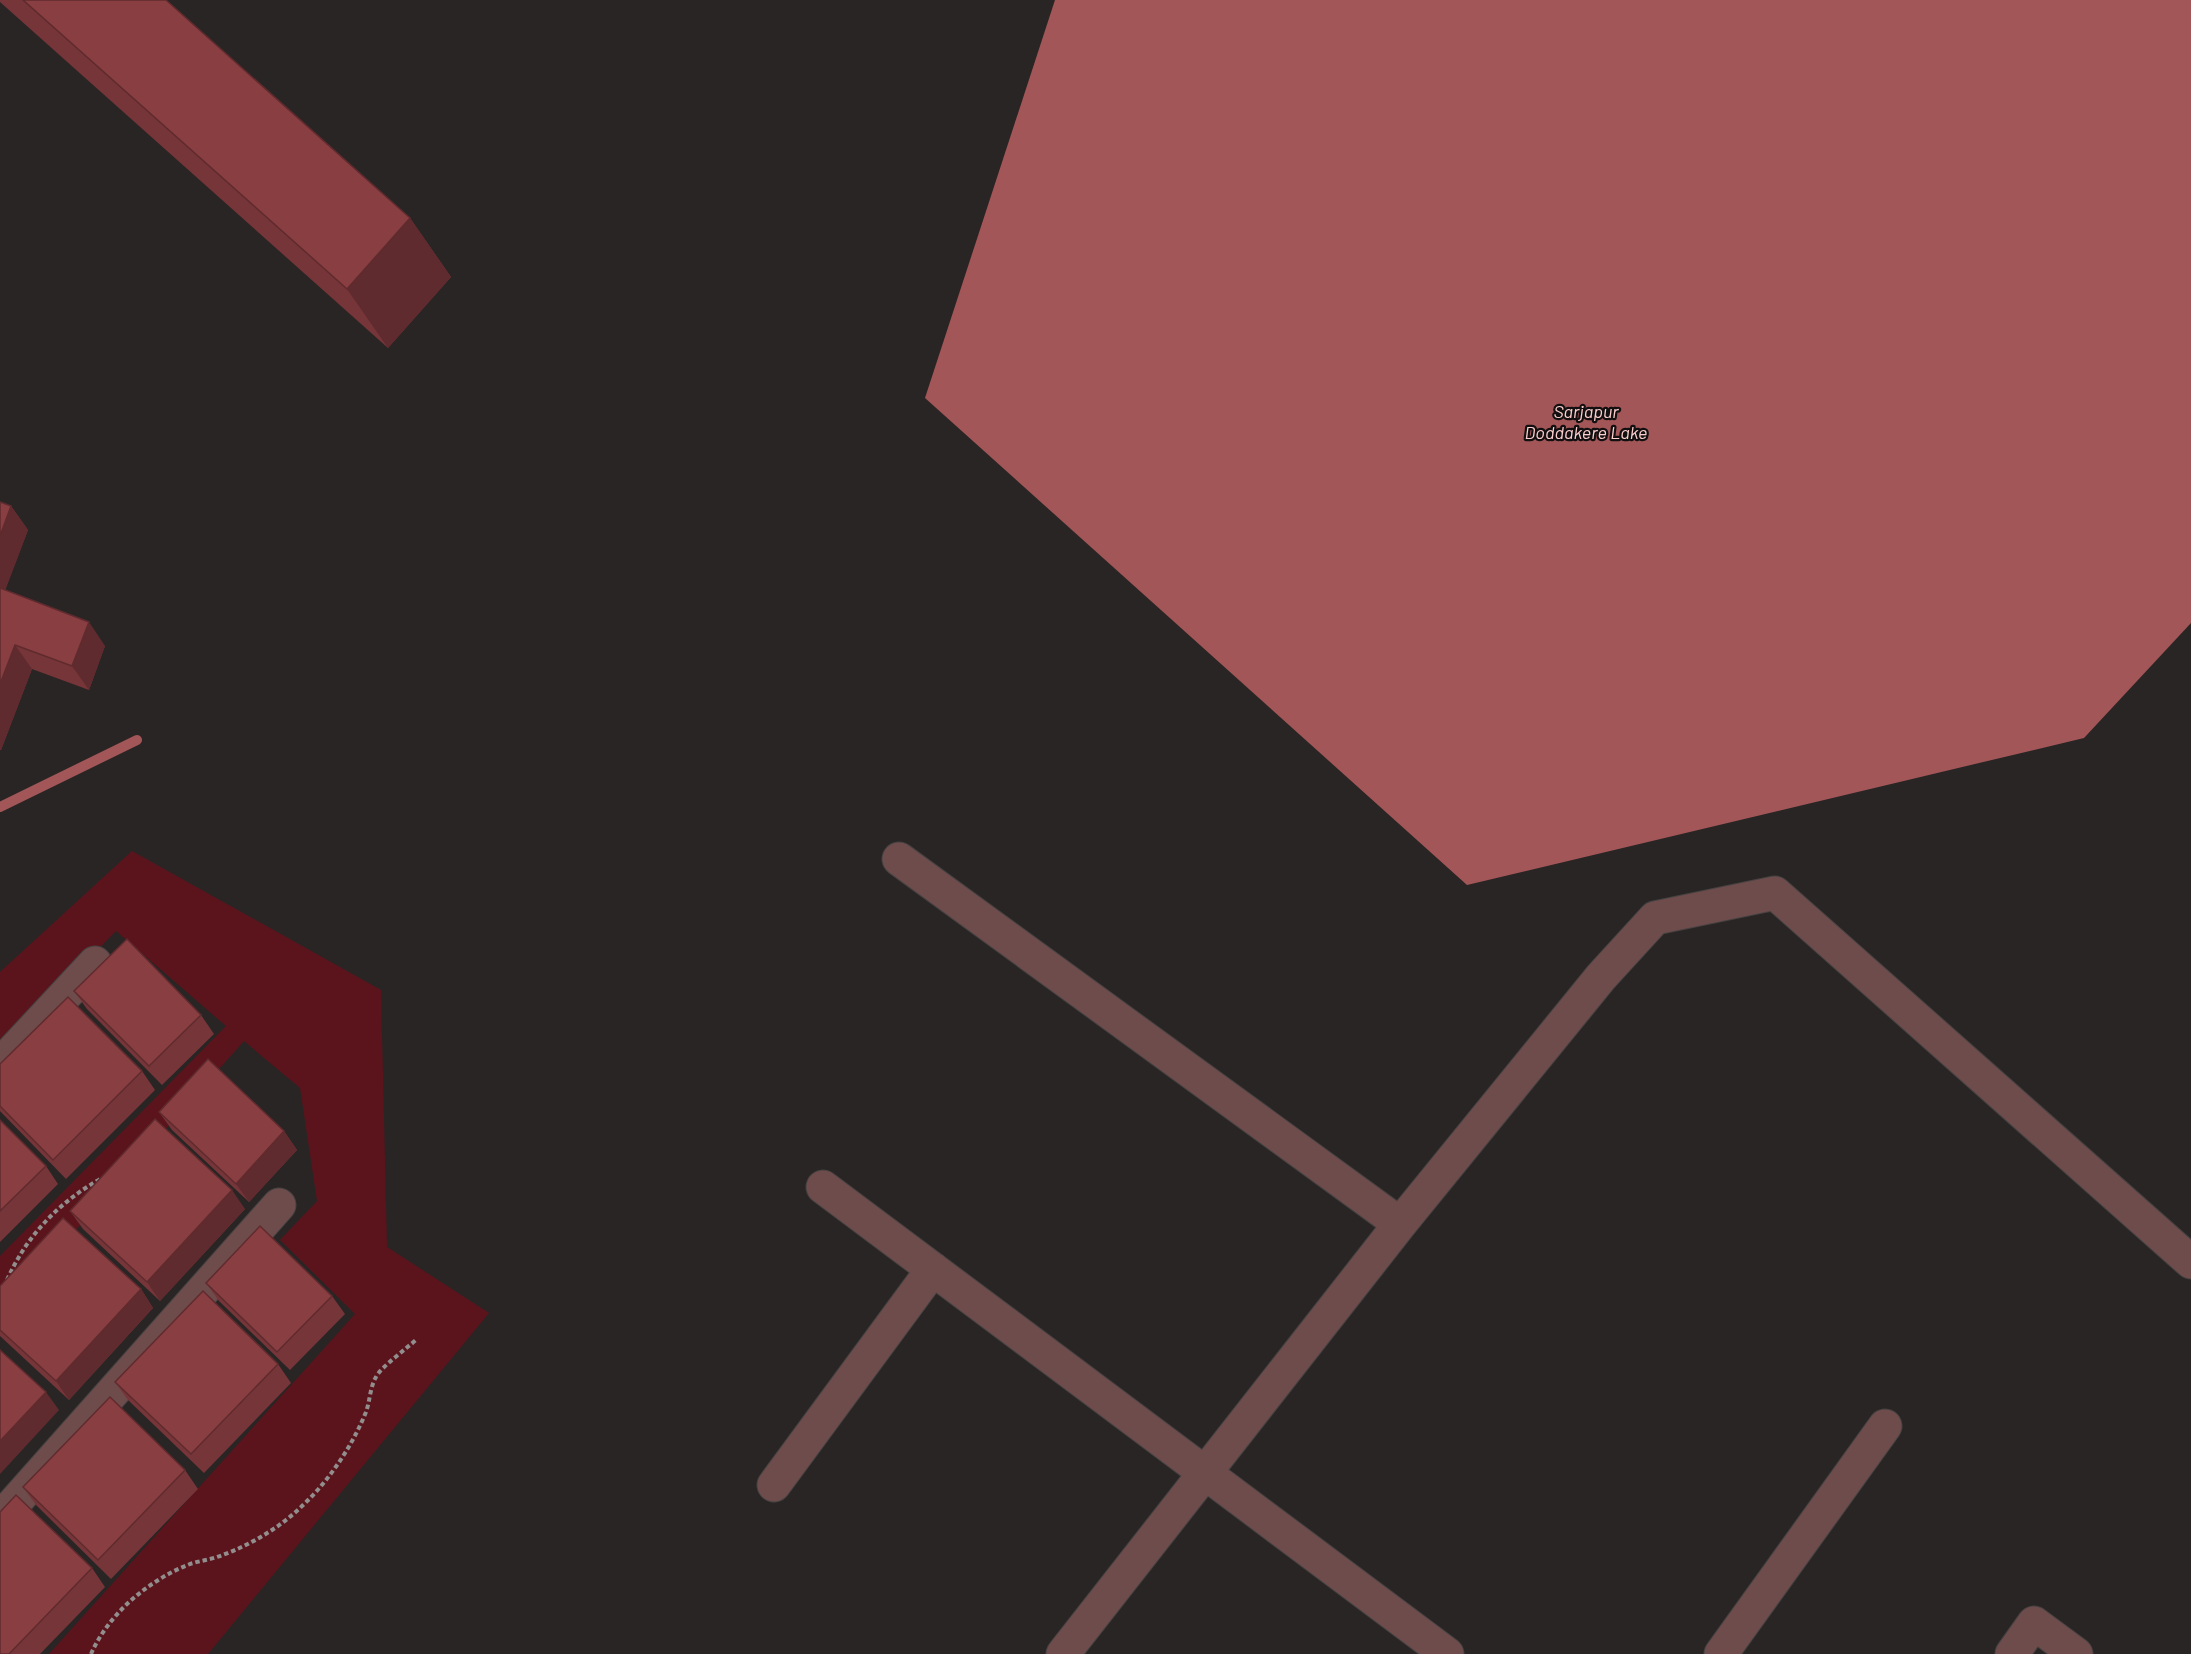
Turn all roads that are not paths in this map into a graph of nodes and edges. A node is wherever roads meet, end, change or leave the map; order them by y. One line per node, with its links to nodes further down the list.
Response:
1 (899, 859): 6 (street)
2 (95, 963): 3 (street)
3 (0, 1065)
4 (823, 1187): 8 (street)
5 (279, 1205): 12 (street)
6 (1400, 1224): 7 (street); 10 (street)
7 (2191, 1263)
8 (933, 1269): 10 (street); 11 (street)
9 (1885, 1426): 15 (street)
10 (1205, 1473): 13 (street); 14 (street)
11 (774, 1485)
12 (0, 1520)
13 (1062, 1654)
14 (1447, 1654)
15 (1721, 1654)
16 (2012, 1654): 17 (street)
17 (2076, 1654)

